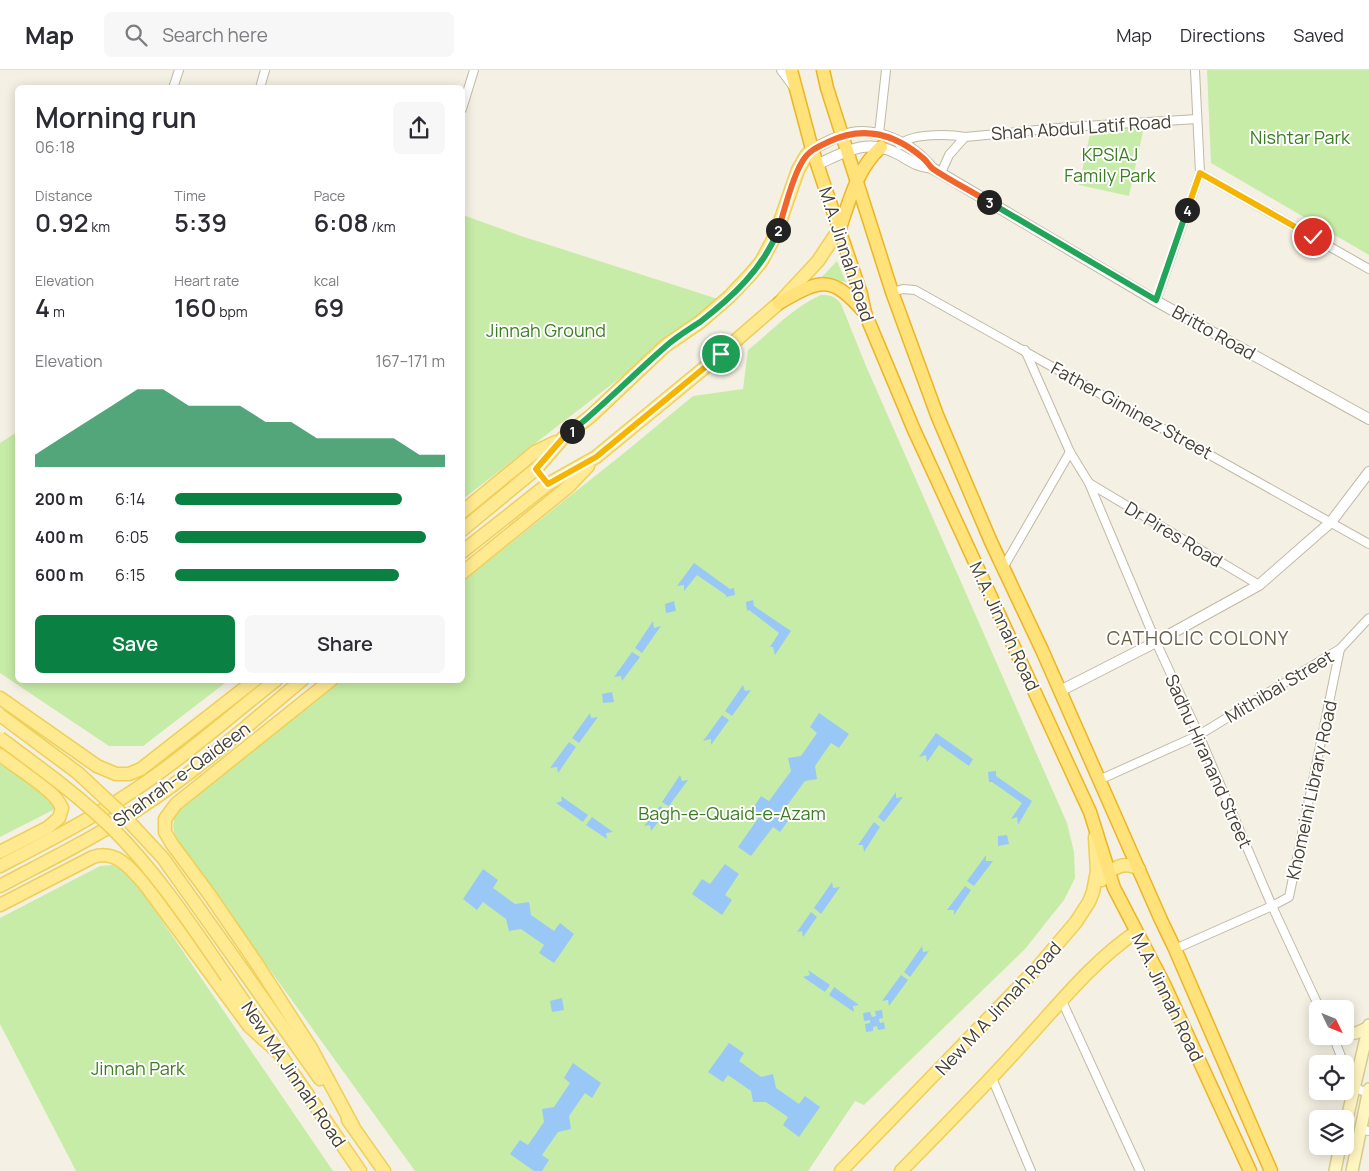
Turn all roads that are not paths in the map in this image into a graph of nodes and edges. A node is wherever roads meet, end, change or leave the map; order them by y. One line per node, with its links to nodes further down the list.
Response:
1 (179, 70): 9 (street)
2 (265, 70): 10 (street)
3 (474, 70): 12 (street)
4 (782, 70): 11 (street)
5 (791, 70): 11 (highway, M.A. Jinnah Road)
6 (823, 70): 15 (highway, M.A. Jinnah Road)
7 (886, 70): 14 (street)
8 (1194, 70): 13 (street)
9 (174, 85)
10 (261, 85)
11 (796, 88): 19 (highway, M.A. Jinnah Road)
12 (465, 99)
13 (1197, 119): 16 (street, Shah Abdul Latif Road); 24 (street)
14 (879, 134): 15 (street, Britto Road); 17 (street, Britto Road)
15 (842, 135): 19 (street, Britto Road); 20 (highway, M.A. Jinnah Road)
16 (965, 136): 17 (street, Shah Abdul Latif Road); 23 (street, Shah Abdul Latif Road)
17 (902, 143): 21 (street); 23 (street, Britto Road)
18 (881, 147): 20 (street, Britto Road); 21 (street, Britto Road); 25 (highway)
19 (812, 149): 22 (highway, M.A. Jinnah Road); 34 (main road)
20 (848, 151): 22 (street, Britto Road); 25 (highway, M.A. Jinnah Road)
21 (896, 153): 23 (street, Britto Road)
22 (818, 164): 26 (highway, M.A. Jinnah Road)
23 (936, 170): 29 (street, Britto Road)
24 (1200, 173): 27 (street); 29 (street)
25 (857, 179): 26 (highway); 28 (highway, M.A. Jinnah Road)
26 (840, 228): 30 (main road); 31 (highway, M.A. Jinnah Road)
27 (1369, 269)
28 (892, 292): 32 (street, Father Giminez Street); 46 (highway, M.A. Jinnah Road)
29 (1156, 300): 33 (street, Britto Road)
30 (779, 303): 31 (highway); 36 (main road)
31 (865, 313): 63 (highway, M.A. Jinnah Road)
32 (1025, 350): 35 (street, Sadhu Hiranand Street); 42 (street, Father Giminez Street)
33 (1369, 419)
34 (563, 438): 37 (main road); 41 (main road)
35 (1070, 452): 39 (street, Sadhu Hiranand Street); 46 (street)
36 (596, 457): 40 (main road); 47 (main road)
37 (536, 469): 40 (main road); 43 (main road)
38 (1369, 472): 42 (street)
39 (1089, 483): 48 (street, Dr Pires Road); 50 (street, Sadhu Hiranand Street)
40 (548, 484): 45 (main road)
41 (465, 510)
42 (1331, 522): 44 (street, Father Giminez Street); 48 (street)
43 (465, 528)
44 (1369, 544)
45 (465, 550)
46 (1003, 568): 56 (highway, M.A. Jinnah Road)
47 (465, 571)
48 (1259, 585): 50 (street)
49 (1369, 618): 51 (street, Mithibai Street)
50 (1156, 642): 56 (street); 59 (street, Sadhu Hiranand Street)
51 (1340, 649): 59 (street, Mithibai Street); 71 (street, Khomeini Library Road)
52 (251, 683): 57 (main road)
53 (272, 683): 65 (main road, Shahrah-e-Qaideen)
54 (298, 683): 68 (main road, Shahrah-e-Qaideen)
55 (327, 683): 83 (main road)
56 (1060, 691): 62 (highway, M.A. Jinnah Road)
57 (0, 698)
58 (0, 715): 83 (main road, bridge)
59 (1199, 735): 62 (street, Mithibai Street); 71 (street, Sadhu Hiranand Street)
60 (0, 738): 78 (main road, New MA Jinnah Road, bridge)
61 (0, 755): 64 (main road)
62 (1099, 780): 67 (highway, M.A. Jinnah Road)
63 (1092, 818): 66 (highway, M.A. Jinnah Road); 69 (main road, New M A Jinnah Road)
64 (0, 852)
65 (0, 866)
66 (1115, 868): 67 (main road); 69 (main road); 72 (highway, M.A. Jinnah Road)
67 (1139, 869): 73 (highway, M.A. Jinnah Road)
68 (0, 886)
69 (1093, 892): 89 (main road, New M A Jinnah Road)
70 (0, 905): 78 (main road)
71 (1272, 906): 73 (street, Khomeini Library Road); 74 (street, Sadhu Hiranand Street)
72 (1136, 932): 75 (main road); 93 (highway, M.A. Jinnah Road)
73 (1175, 949): 85 (highway, M.A. Jinnah Road)
74 (1316, 1000)
75 (1062, 1002): 79 (main road); 92 (street)
76 (1369, 1026): 77 (main road); 80 (main road)
77 (1354, 1034)
78 (282, 1055): 87 (main road, New MA Jinnah Road)
79 (992, 1078): 90 (main road); 91 (street)
80 (1355, 1088): 81 (street); 82 (main road)
81 (1369, 1091): 84 (main road)
82 (1349, 1110)
83 (353, 1126): 88 (main road)
84 (1365, 1130): 97 (main road)
85 (1264, 1154): 94 (highway, M.A. Jinnah Road); 95 (highway)
86 (1338, 1155): 96 (main road)
87 (360, 1171)
88 (384, 1171)
89 (841, 1171)
90 (901, 1171)
91 (1031, 1171)
92 (1140, 1171)
93 (1250, 1171)
94 (1271, 1171)
95 (1277, 1171)
96 (1334, 1171)
97 (1352, 1171)

